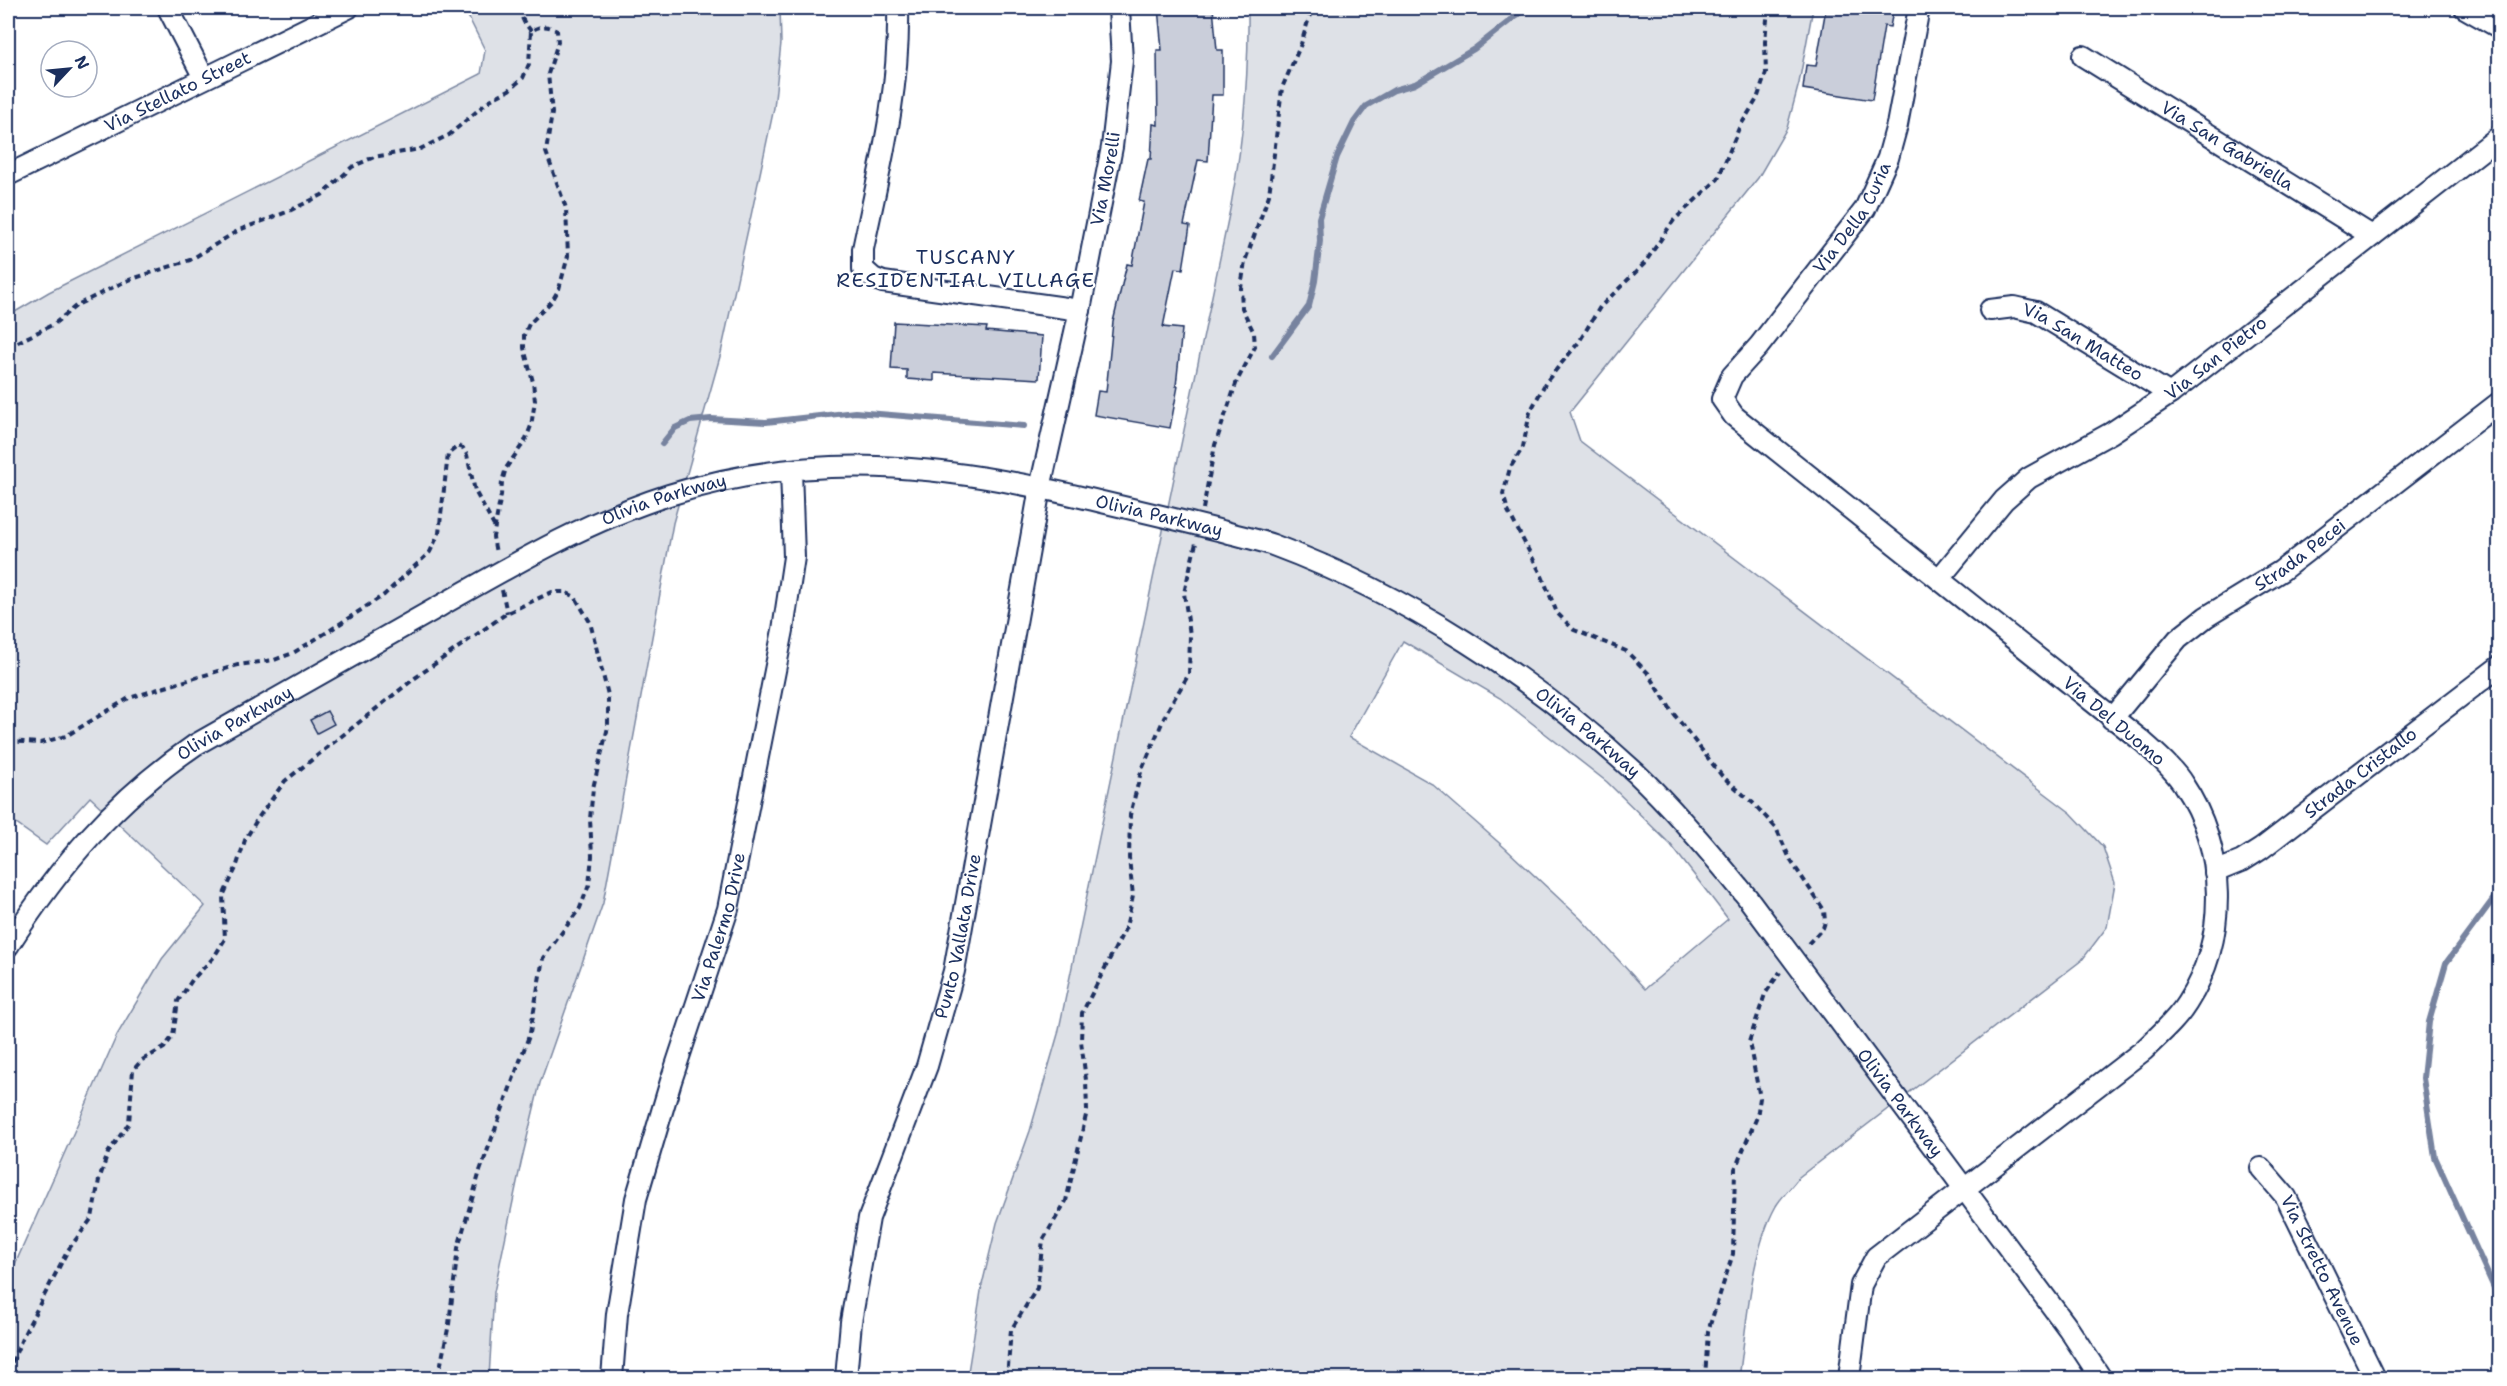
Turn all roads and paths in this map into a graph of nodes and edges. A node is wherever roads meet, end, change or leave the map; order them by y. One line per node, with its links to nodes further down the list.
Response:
1 (168, 8): 13 (street)
2 (348, 8): 13 (street, Via Stellato Street)
3 (518, 8): 11 (path)
4 (898, 8): 17 (street)
5 (1119, 8): 17 (street, Via Morelli)
6 (1312, 8): 25 (path)
7 (1768, 8): 32 (path)
8 (1919, 8): 21 (street, Via Della Curia)
9 (2465, 8): 10 (street)
10 (2499, 28)
11 (531, 31): 19 (path); 29 (path)
12 (2083, 56): 16 (street, Via San Gabriella)
13 (204, 78): 15 (street, Via Stellato Street)
14 (2499, 136): 16 (street, Via San Pietro)
15 (8, 175)
16 (2372, 236): 20 (street, Via San Pietro)
17 (1080, 310): 24 (street, Via Morelli)
18 (1990, 310): 20 (street, Via San Matteo)
19 (8, 347)
20 (2170, 394): 26 (street, Via San Pietro)
21 (1722, 399): 26 (street, Via Del Duomo)
22 (2499, 402): 28 (street, Strada Pecei)
23 (791, 470): 24 (street, Olivia Parkway); 31 (street, Olivia Parkway); 37 (street, Via Palermo Drive)
24 (1040, 488): 25 (street, Olivia Parkway); 38 (street, Punto Vallata Drive)
25 (1200, 525): 32 (street, Olivia Parkway); 39 (path)
26 (1939, 579): 28 (street, Via Del Duomo)
27 (2499, 666): 30 (street, Strada Cristallo)
28 (2112, 719): 30 (street, Via Del Duomo)
29 (8, 741)
30 (2215, 872): 34 (street, Via Del Duomo)
31 (8, 946)
32 (1791, 960): 34 (street, Olivia Parkway); 40 (path)
33 (2261, 1168): 43 (street, Via Stretto Avenue)
34 (1964, 1187): 41 (street, Via Del Duomo); 42 (street, Olivia Parkway)
35 (8, 1372): 36 (path)
36 (438, 1378)
37 (612, 1378)
38 (846, 1378)
39 (1007, 1378)
40 (1705, 1378)
41 (1849, 1378)
42 (2101, 1378)
43 (2374, 1378)

